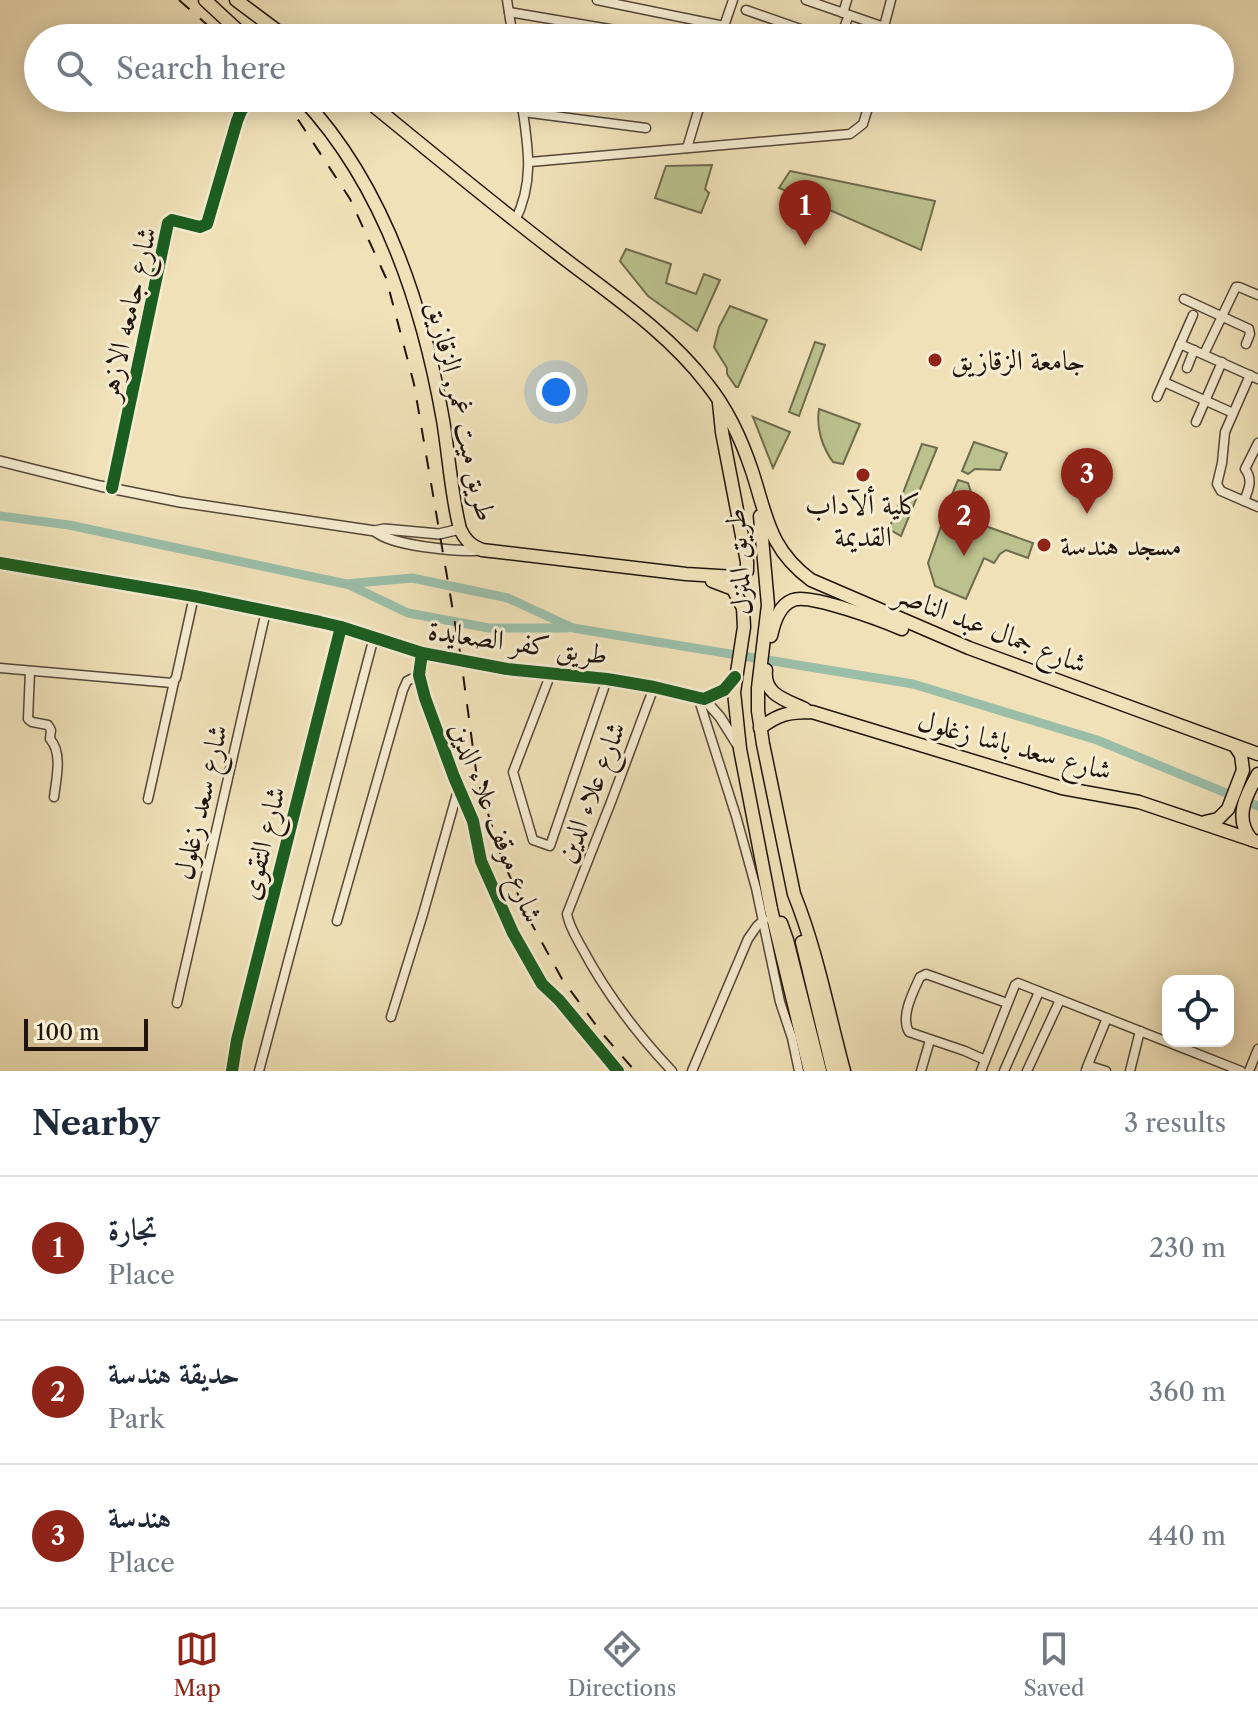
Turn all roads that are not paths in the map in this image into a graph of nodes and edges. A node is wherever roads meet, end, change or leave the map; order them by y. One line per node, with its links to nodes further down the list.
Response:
1 (205, 0): 13 (highway)
2 (236, 0): 12 (highway)
3 (507, 0): 10 (street)
4 (597, 0): 18 (street)
5 (733, 0): 19 (street)
6 (807, 0): 11 (street)
7 (847, 0): 11 (street)
8 (891, 0): 23 (street)
9 (746, 10): 20 (street)
10 (509, 12): 16 (street); 17 (street)
11 (846, 14): 21 (street); 22 (street)
12 (262, 19): 14 (highway); 15 (highway)
13 (231, 24)
14 (262, 24)
15 (269, 24)
16 (511, 24)
17 (580, 24)
18 (714, 24)
19 (725, 24)
20 (786, 24)
21 (844, 24)
22 (875, 24)
23 (885, 24)
24 (241, 112): 53 (street, شارع جامعه الازهر)
25 (314, 112): 57 (highway, طريق ميت غمر, الزقازيق)
26 (381, 112): 33 (highway)
27 (523, 112): 30 (street); 32 (street)
28 (698, 112): 31 (street)
29 (867, 112): 31 (street)
30 (646, 128)
31 (687, 148): 32 (street)
32 (530, 162): 33 (street)
33 (515, 221): 47 (highway)
34 (1258, 295): 37 (street)
35 (1184, 299): 37 (street)
36 (1193, 315): 38 (street)
37 (1222, 317): 39 (street); 41 (street)
38 (1180, 344): 40 (street); 45 (street)
39 (1246, 344)
40 (1194, 350): 41 (street); 43 (street)
41 (1204, 354): 42 (street)
42 (1222, 362): 44 (street); 48 (street)
43 (1187, 368)
44 (1254, 377): 49 (street)
45 (1164, 382): 46 (street); 48 (street)
46 (1157, 397)
47 (719, 401): 54 (highway); 61 (highway, طريق ميت غمر, الزقازيق)
48 (1205, 401): 49 (street); 50 (street)
49 (1233, 413): 55 (street)
50 (1196, 422)
51 (1258, 443): 55 (street)
52 (0, 461): 53 (street)
53 (112, 488): 58 (street)
54 (757, 489): 65 (highway, طريق المنزل); 67 (highway, شارع جمال عبد الناصر)
55 (1244, 501): 56 (street)
56 (1258, 507)
57 (460, 529): 58 (street); 59 (highway, طريق ميت غمر, الزقازيق)
58 (375, 531): 59 (street)
59 (482, 550): 61 (highway, طريق ميت غمر, الزقازيق)
60 (0, 563): 62 (street, طريق كفر الصعايدة)
61 (686, 574): 73 (highway, طريق ميت غمر, الزقازيق)
62 (194, 596): 63 (street, طريق كفر الصعايدة); 76 (street)
63 (266, 611): 64 (street, طريق كفر الصعايدة); 96 (street, شارع سعد زغلول)
64 (341, 627): 66 (street, طريق كفر الصعايدة); 106 (street, شارع التقوى)
65 (769, 632): 67 (highway); 75 (highway, طريق المنزل)
66 (374, 637): 68 (street, طريق كفر الصعايدة); 107 (street)
67 (943, 637): 81 (highway, شارع جمال عبد الناصر)
68 (422, 653): 71 (street, طريق كفر الصعايدة); 72 (street, شارع موقف علاء الدين)
69 (0, 668): 70 (street)
70 (30, 671): 76 (street); 86 (street)
71 (551, 673): 74 (street, طريق كفر الصعايدة); 74 (street)
72 (419, 675): 85 (street, شارع موقف علاء الدين); 93 (street)
73 (735, 677): 78 (street); 82 (highway)
74 (607, 679): 77 (street, طريق كفر الصعايدة)
75 (763, 680): 79 (highway); 80 (highway)
76 (174, 682): 87 (street)
77 (654, 687): 78 (street, طريق كفر الصعايدة); 109 (street, شارع علاء الدين)
78 (701, 698): 82 (street); 92 (street)
79 (812, 712): 80 (highway, شارع سعد باشا زغلول); 89 (highway, شارع سعد باشا زغلول)
80 (760, 728): 91 (highway)
81 (1235, 746): 83 (highway, شارع جمال عبد الناصر); 88 (highway)
82 (740, 749): 92 (highway)
83 (1258, 754)
84 (1257, 775): 88 (highway)
85 (458, 789): 98 (street); 108 (street, شارع موقف علاء الدين)
86 (54, 797)
87 (148, 799)
88 (1235, 811): 89 (highway); 90 (highway)
89 (1198, 821): 90 (highway, شارع سعد باشا زغلول)
90 (1255, 841)
91 (794, 894): 104 (highway); 104 (highway)
92 (768, 914): 110 (street); 111 (street); 112 (highway); 113 (highway)
93 (337, 921)
94 (1039, 992): 95 (street); 97 (street); 117 (street)
95 (1060, 1000): 99 (street); 118 (street)
96 (177, 1003)
97 (1007, 1003): 101 (street); 103 (street)
98 (391, 1017)
99 (1107, 1018): 100 (street); 105 (street)
100 (1140, 1031): 120 (street); 121 (street)
101 (930, 1040): 103 (street); 115 (street)
102 (1258, 1049): 122 (street)
103 (985, 1060): 116 (street)
104 (840, 1069): 114 (street)
105 (1086, 1069): 119 (street)
106 (232, 1071)
107 (259, 1071)
108 (618, 1071)
109 (672, 1071)
110 (692, 1071)
111 (799, 1071)
112 (810, 1071)
113 (820, 1071)
114 (857, 1071)
115 (921, 1071)
116 (981, 1071)
117 (1004, 1071)
118 (1027, 1071)
119 (1106, 1071)
120 (1130, 1071)
121 (1241, 1071)
122 (1249, 1071)

